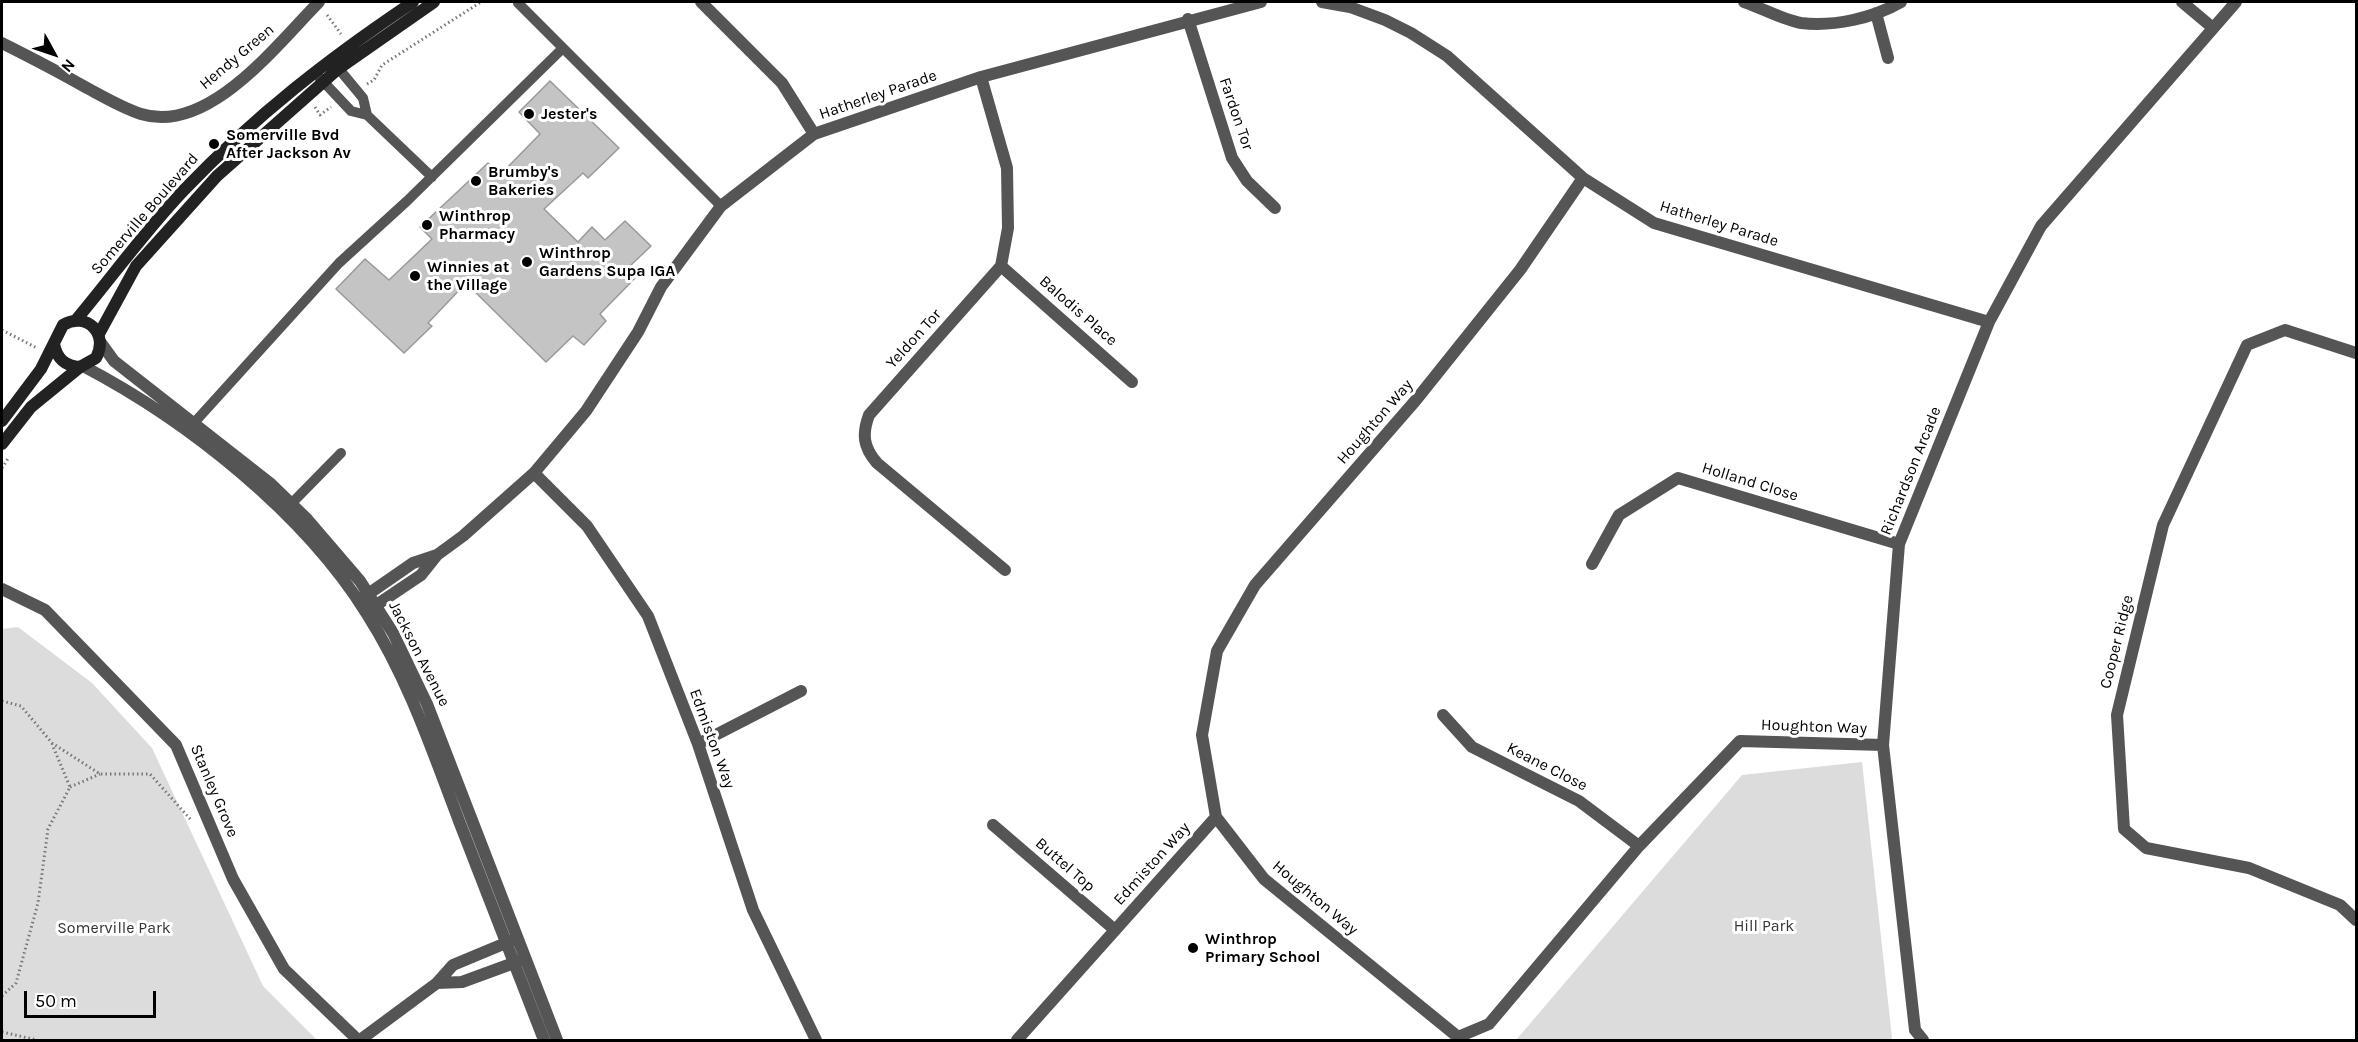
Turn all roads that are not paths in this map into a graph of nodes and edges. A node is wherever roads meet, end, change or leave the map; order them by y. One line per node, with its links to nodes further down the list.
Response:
1 (318, 2): 16 (street, Hendy Green)
2 (413, 2): 18 (main road, Somerville Boulevard)
3 (434, 2): 20 (main road, Somerville Boulevard)
4 (702, 2): 25 (street)
5 (1261, 2): 14 (street, Hatherley Parade)
6 (1322, 2): 12 (street, Hatherley Parade)
7 (1744, 2): 13 (street)
8 (1901, 2): 13 (street)
9 (2182, 2): 15 (street)
10 (2236, 2): 15 (street, Richardson Arcade)
11 (518, 3): 17 (lane)
12 (1352, 4): 27 (street, Hatherley Parade)
13 (1876, 13): 19 (street)
14 (1188, 19): 22 (street, Hatherley Parade); 29 (street, Fardon Tor)
15 (2213, 28): 32 (street, Richardson Arcade)
16 (2, 43)
17 (563, 48): 26 (lane); 28 (lane)
18 (330, 58): 20 (lane); 21 (main road, Somerville Boulevard)
19 (1888, 58)
20 (338, 69): 23 (main road, Somerville Boulevard); 24 (lane)
21 (314, 71): 23 (lane); 31 (main road, Somerville Boulevard)
22 (981, 77): 25 (street, Hatherley Parade); 30 (street)
23 (323, 82): 24 (lane); 33 (main road, Somerville Boulevard)
24 (367, 115): 26 (lane)
25 (814, 134): 28 (street, Hatherley Parade)
26 (432, 177): 39 (lane)
27 (1583, 178): 32 (street, Hatherley Parade); 55 (street, Houghton Way)
28 (721, 206): 42 (street, Hatherley Parade)
29 (1275, 208)
30 (1001, 266): 37 (street, Balodis Place); 47 (street, Yeldon Tor)
31 (76, 320): 33 (main road); 34 (main road, Somerville Boulevard)
32 (1989, 322): 44 (street, Richardson Arcade)
33 (100, 339): 36 (main road, Somerville Boulevard); 39 (street, Jackson Avenue)
34 (54, 344): 36 (main road); 38 (main road, Somerville Boulevard)
35 (2356, 353): 58 (street, Cooper Ridge)
36 (82, 366): 40 (main road, Somerville Boulevard); 49 (street, Jackson Avenue)
37 (1132, 382)
38 (2, 421)
39 (193, 424): 43 (street, Jackson Avenue)
40 (2, 444)
41 (341, 453): 43 (lane)
42 (534, 473): 45 (street, Hatherley Parade); 53 (street, Edmiston Way)
43 (292, 503): 49 (street, Jackson Avenue)
44 (1899, 544): 46 (street, Holland Close); 54 (street, Richardson Arcade)
45 (437, 555): 49 (street, Hatherley Parade); 50 (street, Hatherley Parade)
46 (1592, 564)
47 (1005, 570)
48 (2, 589): 65 (street, Stanley Grove)
49 (363, 597): 50 (street, Jackson Avenue)
50 (371, 609): 60 (street, Jackson Avenue); 61 (street, Jackson Avenue)
51 (801, 691): 53 (street)
52 (1443, 715): 57 (street, Keane Close)
53 (698, 744): 68 (street, Edmiston Way)
54 (1883, 745): 57 (street, Houghton Way); 64 (street, Richardson Arcade)
55 (1216, 817): 57 (street, Houghton Way); 59 (street, Edmiston Way)
56 (993, 825): 59 (street, Buttel Top)
57 (1639, 846)
58 (2356, 920)
59 (1115, 930): 69 (street, Edmiston Way)
60 (518, 938): 61 (street); 62 (street, Jackson Avenue)
61 (506, 942): 62 (street, Jackson Avenue); 63 (street)
62 (520, 960): 63 (street); 66 (street, Jackson Avenue); 67 (street, Jackson Avenue)
63 (437, 983): 65 (street)
64 (1912, 1035): 70 (street, Richardson Arcade)
65 (359, 1041)
66 (544, 1041)
67 (557, 1041)
68 (816, 1041)
69 (1017, 1041)
70 (1923, 1041)

